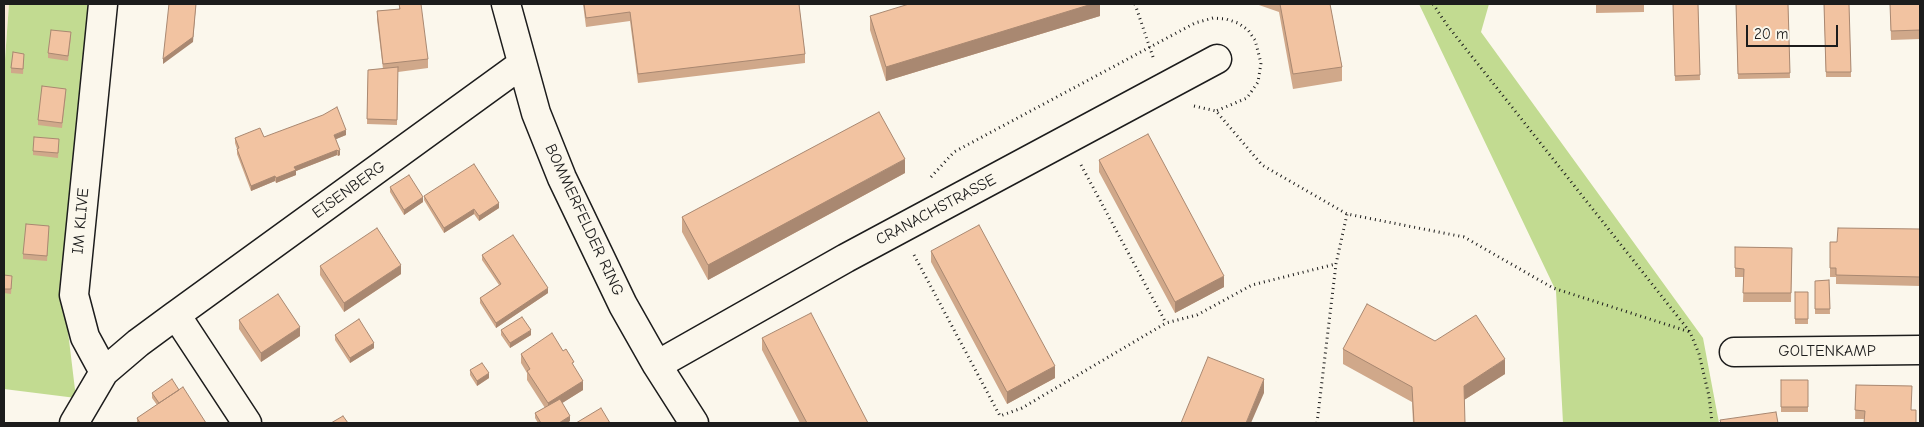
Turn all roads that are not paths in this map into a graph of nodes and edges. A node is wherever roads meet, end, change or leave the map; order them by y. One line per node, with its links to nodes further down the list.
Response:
1 (103, 4): 9 (street, IM KLIVE)
2 (506, 4): 4 (street, BOMMERFELDER RING)
3 (1217, 58): 8 (street, CRANACHSTRASSE)
4 (522, 64): 5 (street, EISENBERG); 8 (street, BOMMERFELDER RING)
5 (176, 315): 9 (street, EISENBERG); 11 (street)
6 (1920, 350): 7 (street, GOLTENKAMP)
7 (1734, 352)
8 (657, 365): 12 (street, BOMMERFELDER RING)
9 (104, 372): 10 (street)
10 (74, 423)
11 (247, 423)
12 (694, 423)

